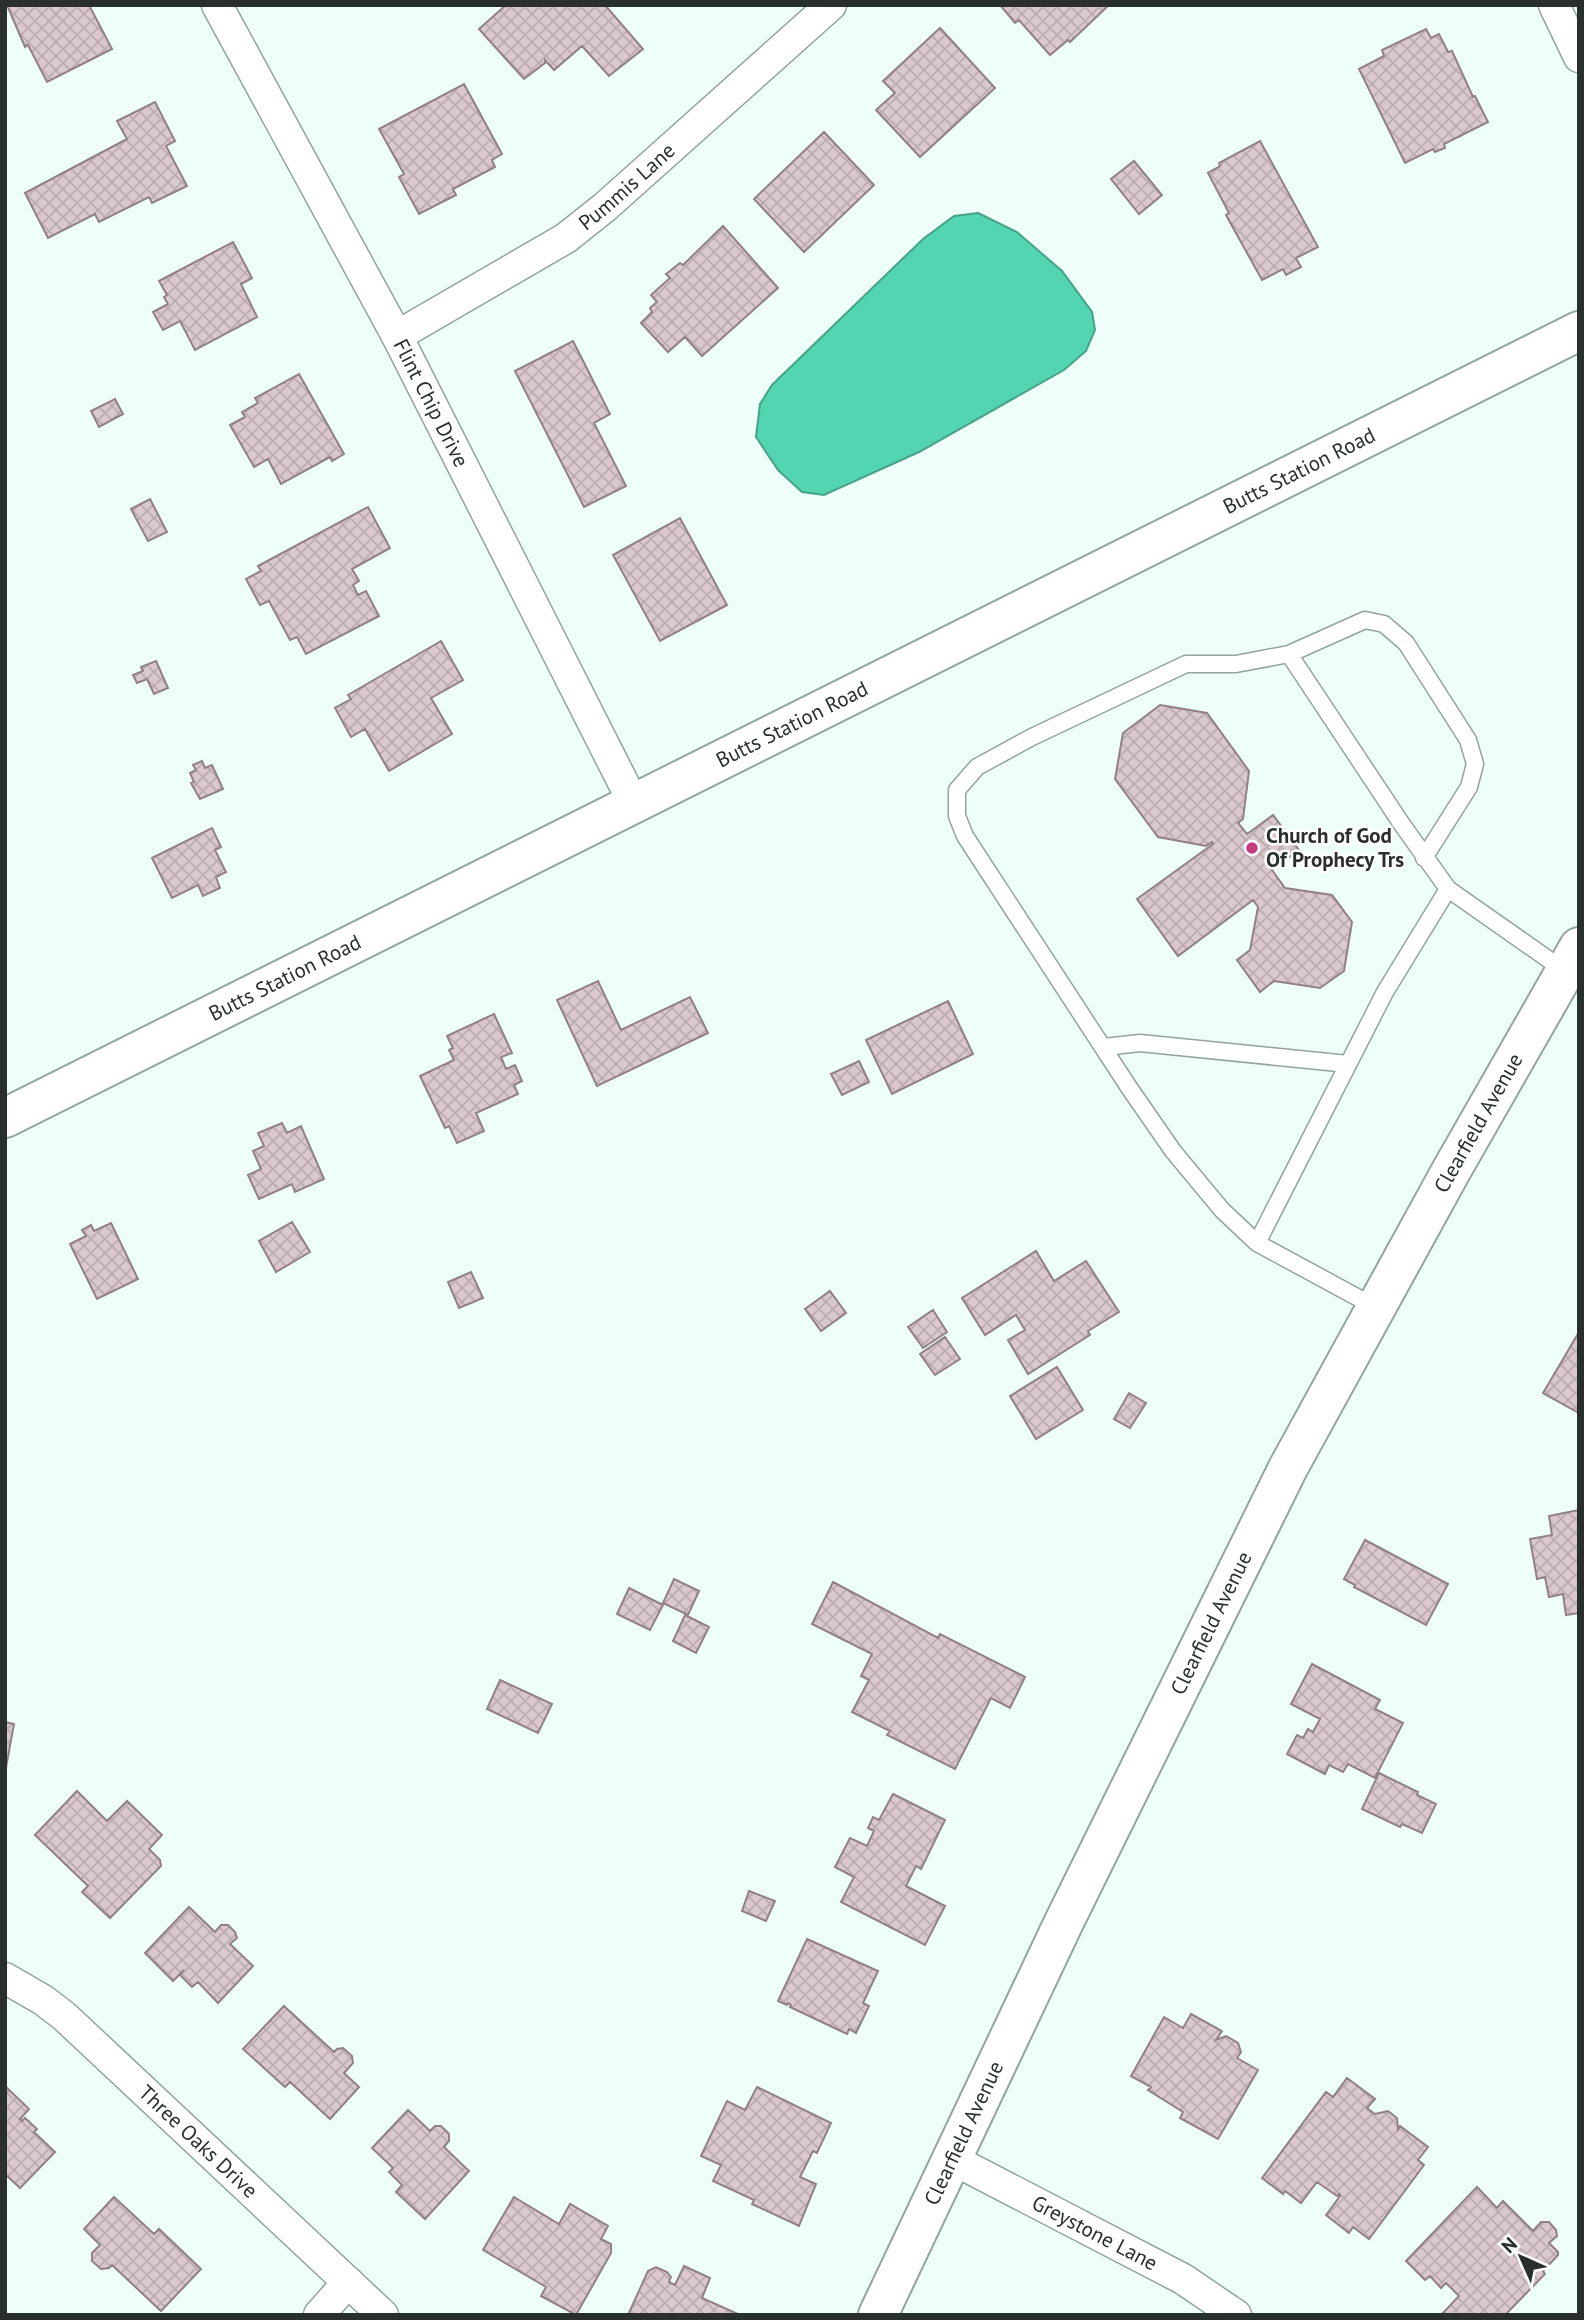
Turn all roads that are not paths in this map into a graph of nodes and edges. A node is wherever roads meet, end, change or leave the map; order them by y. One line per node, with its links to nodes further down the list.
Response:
1 (217, 5): 6 (street, Flint Chip Drive)
2 (831, 5): 6 (street, Pummis Lane)
3 (1554, 5): 4 (street)
4 (1579, 57)
5 (1579, 331): 8 (main road, Butts Station Road)
6 (397, 336): 8 (street, Flint Chip Drive)
7 (1289, 654): 9 (lane); 9 (lane); 12 (lane)
8 (634, 804): 14 (main road, Butts Station Road)
9 (1424, 858): 10 (lane)
10 (1448, 889): 11 (lane); 13 (lane)
11 (1574, 966): 16 (main road, Clearfield Avenue)
12 (1104, 1047): 13 (lane); 15 (lane)
13 (1348, 1064): 15 (lane)
14 (5, 1118)
15 (1257, 1243): 16 (lane)
16 (1377, 1308): 18 (main road, Clearfield Avenue)
17 (5, 1978): 19 (street, Three Oaks Drive)
18 (950, 2158): 22 (main road, Clearfield Avenue); 23 (street, Greystone Lane)
19 (348, 2282): 20 (street); 21 (street, Three Oaks Drive)
20 (318, 2315)
21 (383, 2315)
22 (878, 2315)
23 (1236, 2315)

